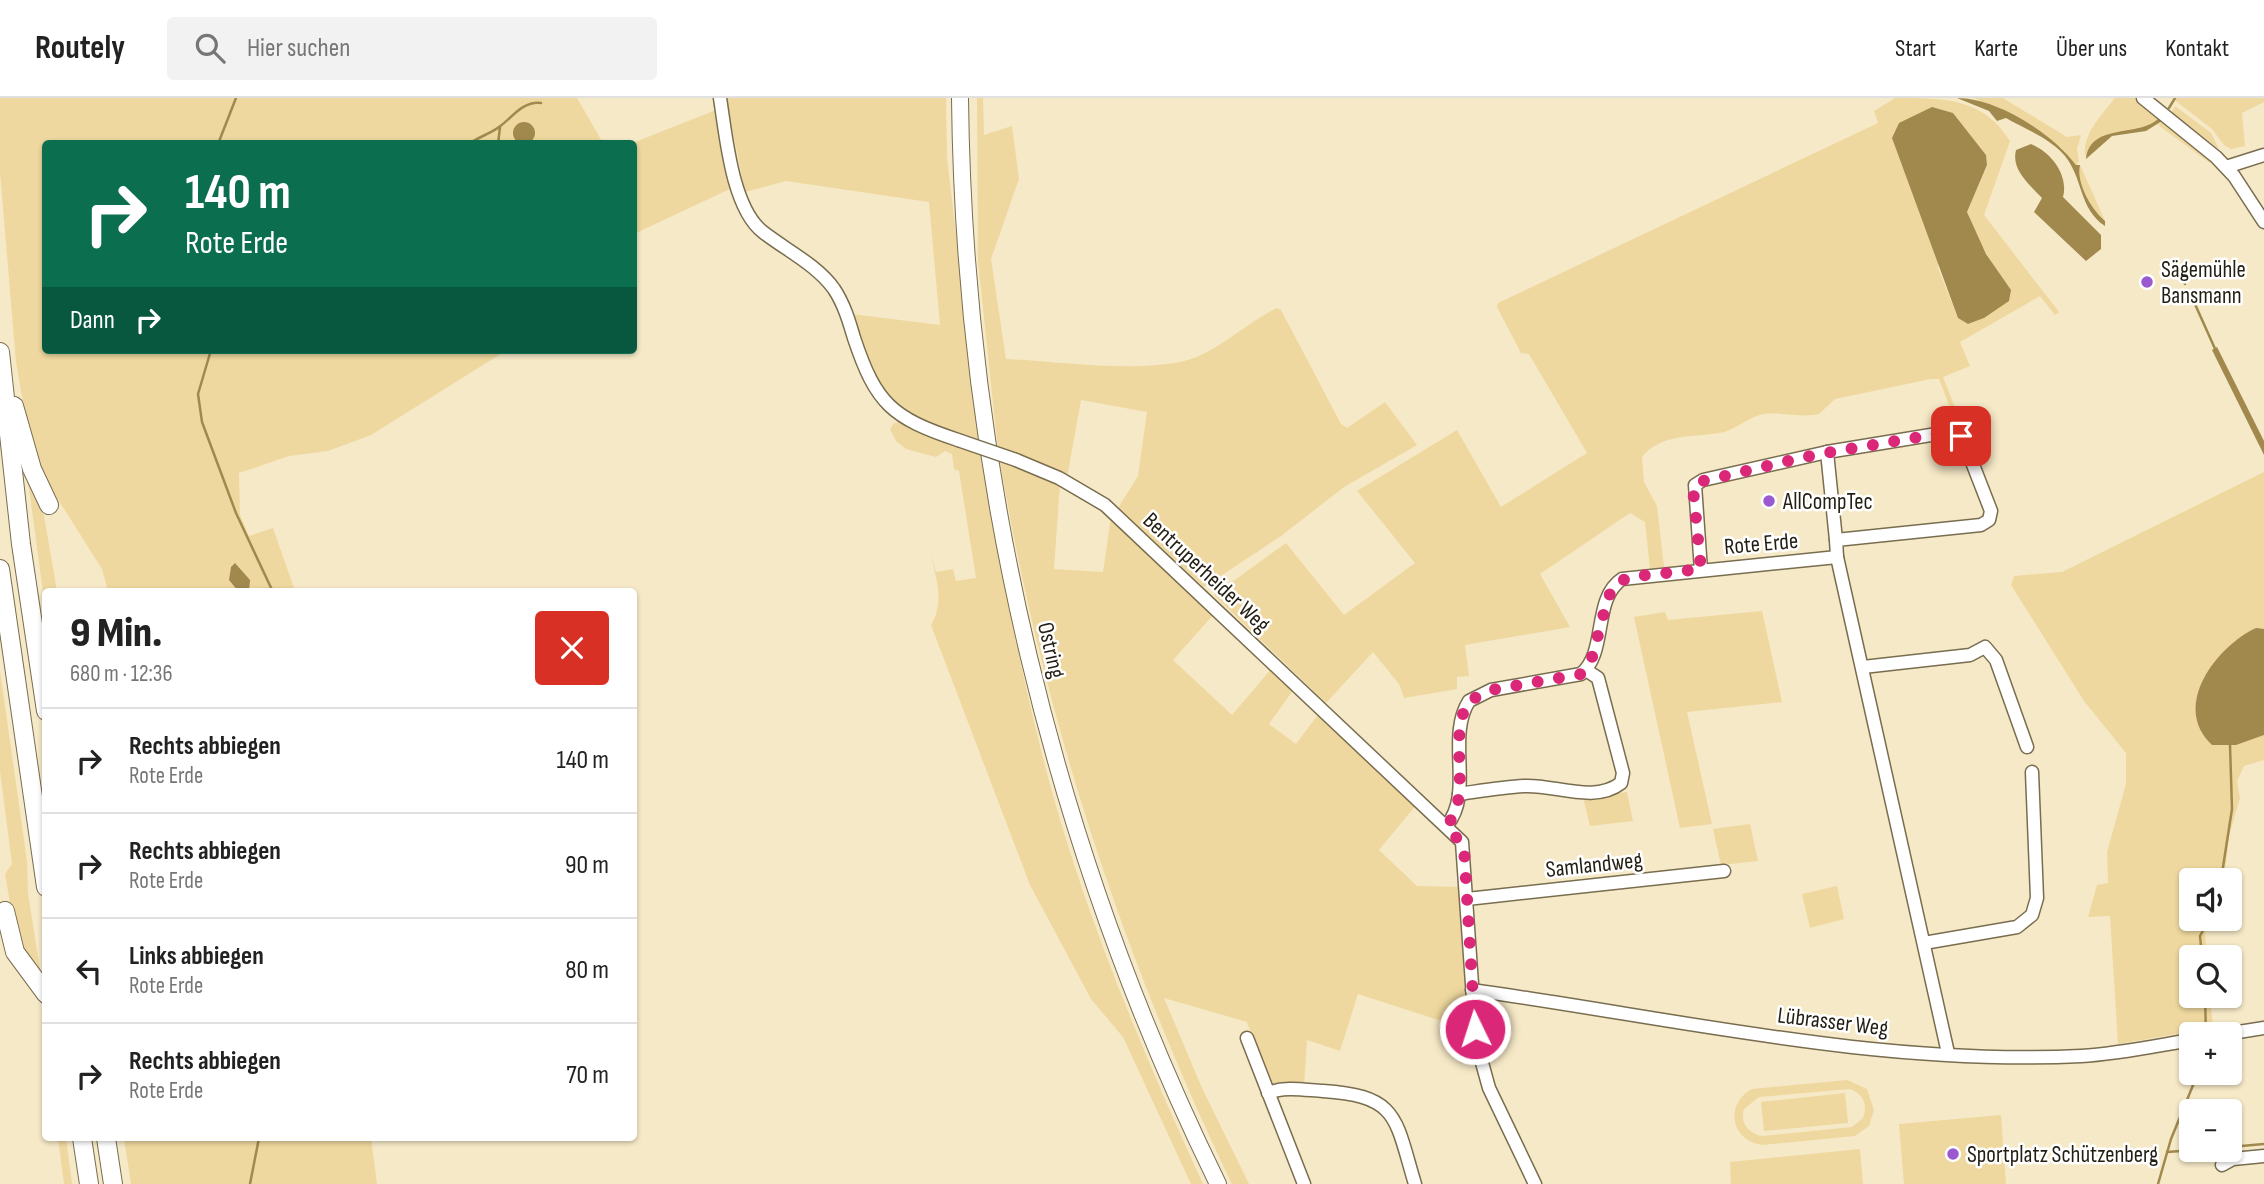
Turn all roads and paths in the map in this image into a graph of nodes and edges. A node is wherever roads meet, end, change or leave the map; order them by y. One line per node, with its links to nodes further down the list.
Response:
1 (720, 98): 21 (street, Bentruperheider Weg, bridge)
2 (960, 98): 41 (main road, Ostring)
3 (2143, 98): 5 (street)
4 (2264, 155): 5 (street)
5 (2225, 167): 6 (street)
6 (2264, 222)
7 (0, 352): 8 (highway)
8 (1, 361): 10 (highway); 17 (highway)
9 (1827, 452): 11 (street); 11 (street); 14 (street)
10 (49, 505)
11 (1836, 540): 12 (street)
12 (1837, 556): 14 (street, Rote Erde); 15 (street)
13 (0, 569): 22 (highway)
14 (1701, 569): 16 (street, Rote Erde)
15 (1863, 667): 18 (street); 26 (street)
16 (1586, 670): 20 (street); 20 (street)
17 (42, 683)
18 (2027, 747)
19 (2032, 772): 26 (street)
20 (1459, 794): 21 (street)
21 (1447, 825): 24 (street, Bentruperheider Weg)
22 (42, 859)
23 (1724, 871): 24 (street, Samlandweg)
24 (1467, 899): 28 (street, Bentruperheider Weg)
25 (5, 911): 27 (highway)
26 (1924, 943): 33 (street)
27 (42, 989)
28 (1472, 990): 33 (street, Lübrasser Weg); 44 (street, Bentruperheider Weg)
29 (2264, 1028): 30 (street)
30 (2242, 1031)
31 (1247, 1038): 34 (street)
32 (2179, 1042): 33 (street, Lübrasser Weg)
33 (1948, 1054)
34 (1268, 1093): 42 (street); 43 (street)
35 (82, 1141): 39 (highway)
36 (107, 1141): 40 (highway)
37 (2264, 1156): 38 (street)
38 (2222, 1165)
39 (89, 1184)
40 (113, 1184)
41 (1218, 1184)
42 (1304, 1184)
43 (1415, 1184)
44 (1535, 1184)

